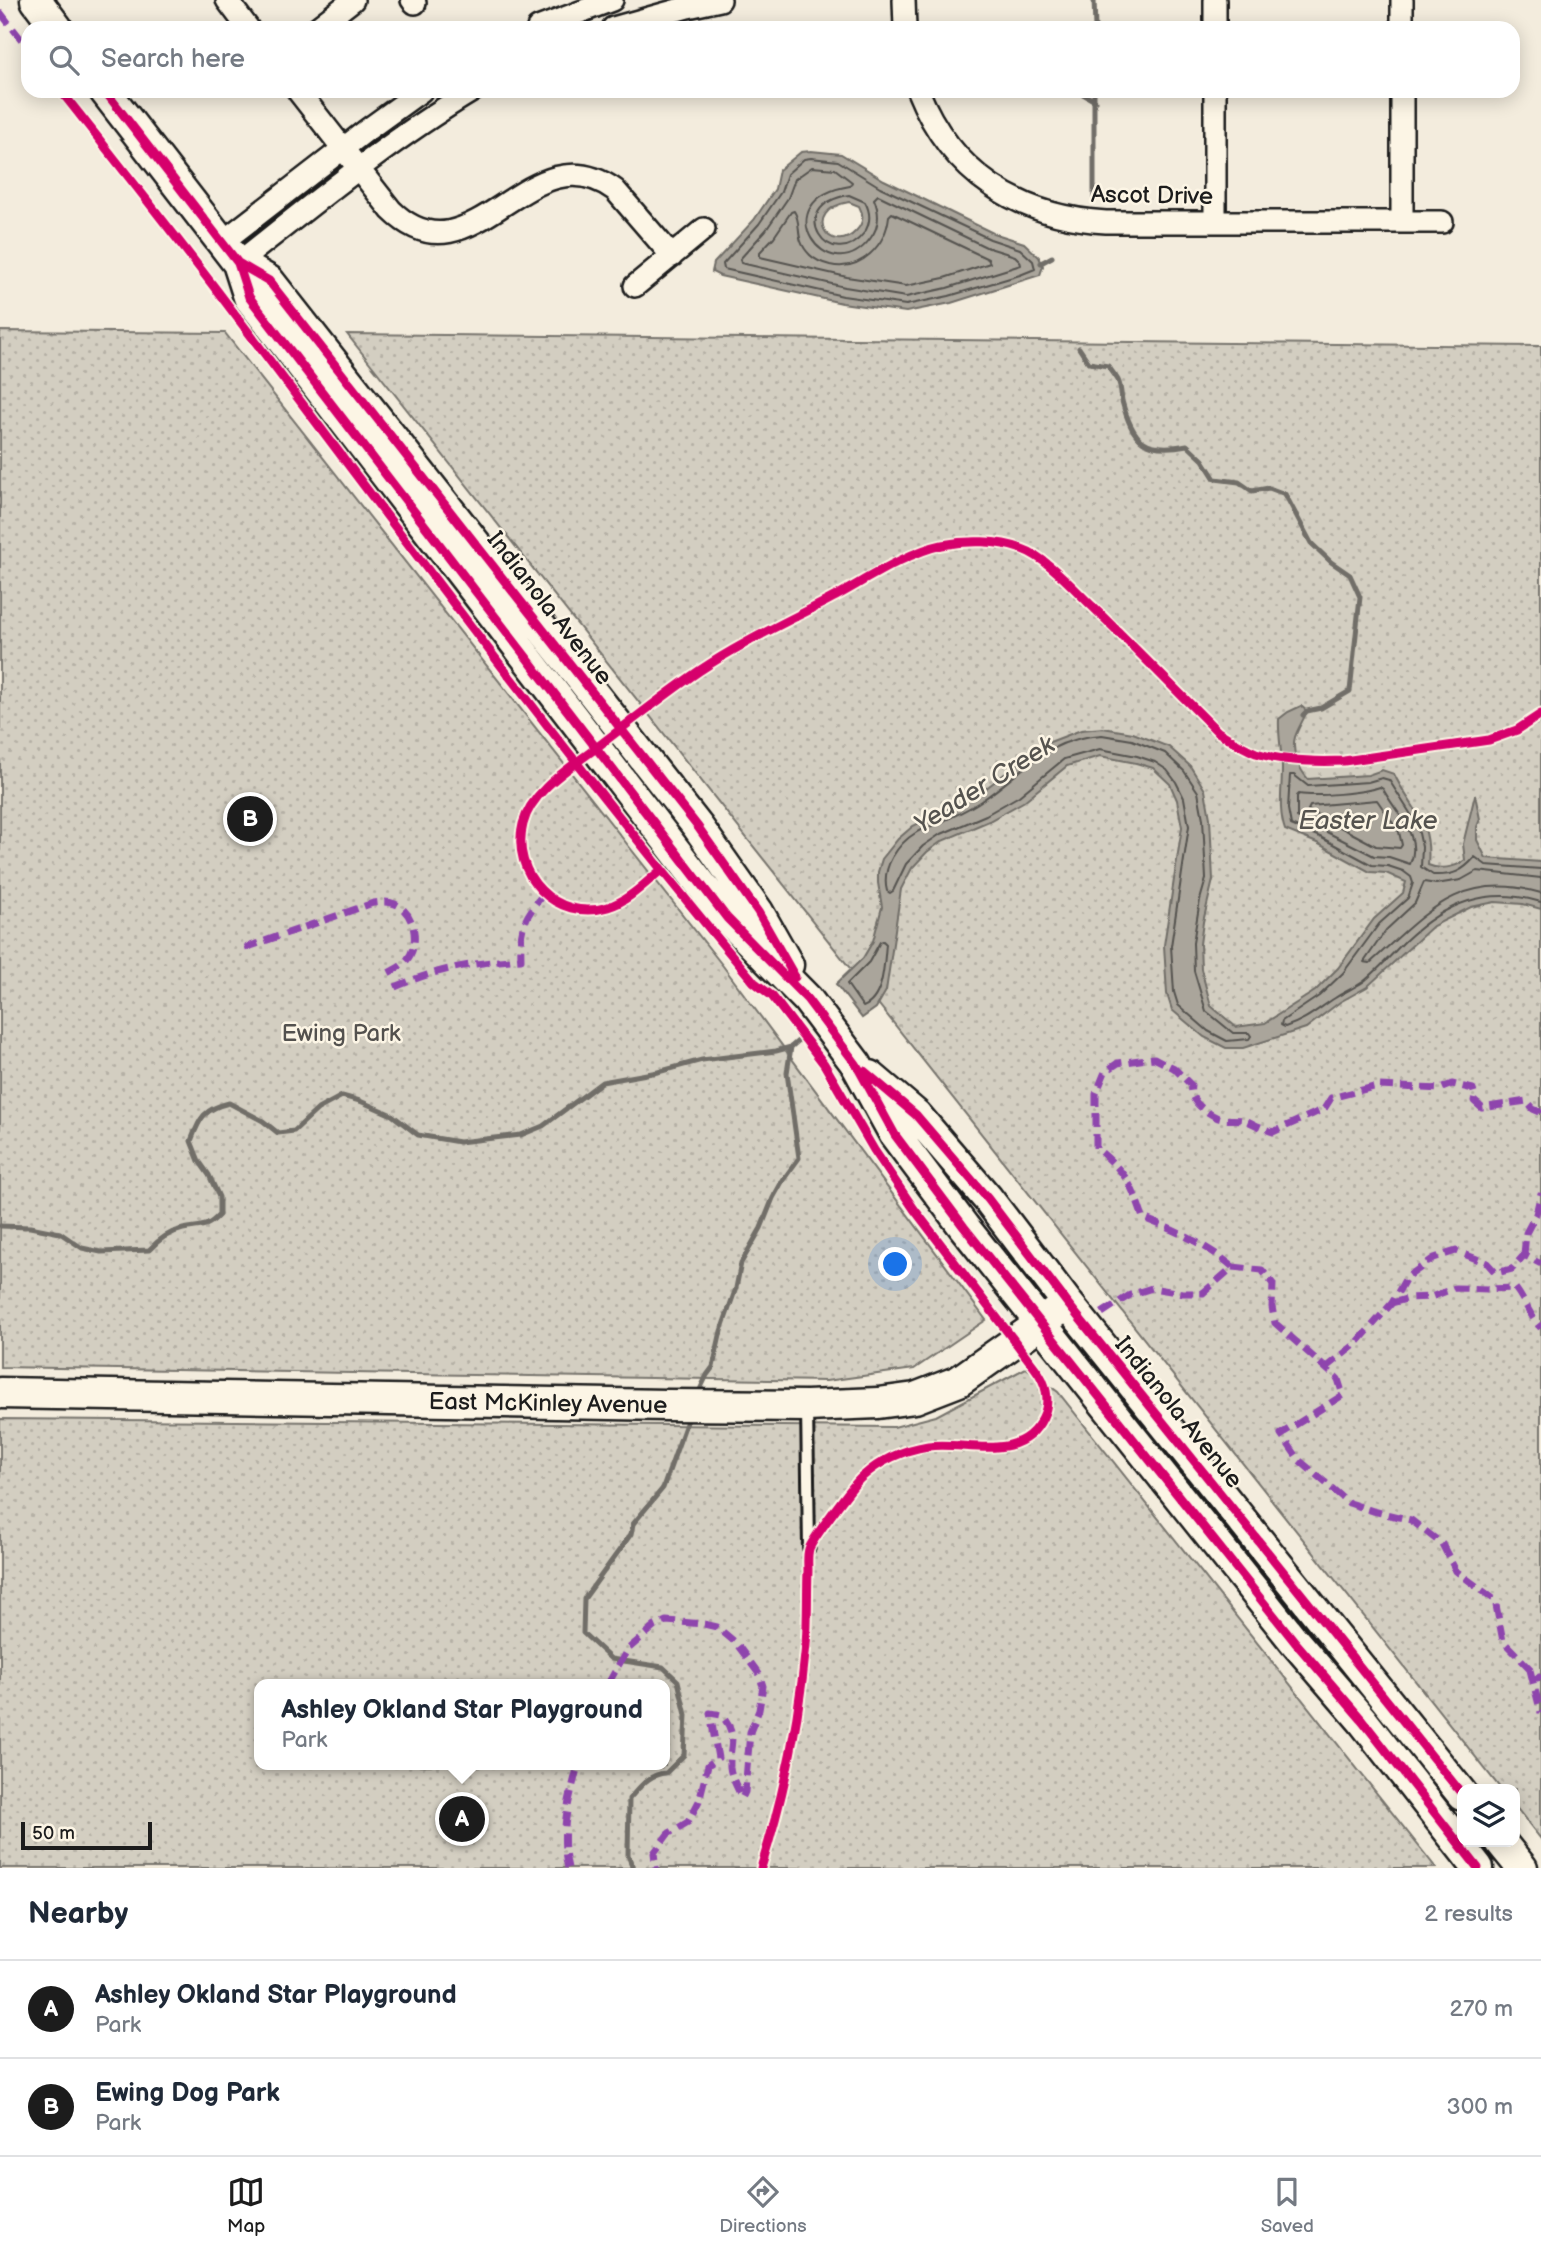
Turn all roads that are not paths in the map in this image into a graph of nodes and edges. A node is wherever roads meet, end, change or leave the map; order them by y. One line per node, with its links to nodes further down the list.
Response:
1 (36, 0): 9 (main road)
2 (227, 0): 10 (street)
3 (353, 0): 11 (street)
4 (612, 0): 12 (street)
5 (718, 0): 13 (street)
6 (904, 0): 14 (street)
7 (1215, 0): 15 (street)
8 (1402, 0): 16 (street)
9 (52, 21)
10 (243, 21)
11 (326, 21)
12 (556, 21)
13 (635, 21)
14 (905, 21)
15 (1215, 21)
16 (1402, 21)
17 (111, 98): 30 (main road, Indianola Avenue)
18 (303, 98): 24 (street)
19 (411, 98): 24 (street)
20 (460, 98): 25 (street)
21 (921, 98): 26 (street, Ascot Drive)
22 (1215, 98): 26 (street)
23 (1402, 98): 27 (street)
24 (342, 148): 25 (street); 30 (street)
25 (359, 169): 30 (street); 31 (street)
26 (1215, 222): 27 (street, Ascot Drive)
27 (1402, 222): 28 (street, Ascot Drive)
28 (1442, 222)
29 (704, 229): 31 (street)
30 (229, 253): 33 (main road, Indianola Avenue)
31 (672, 256): 32 (street)
32 (635, 286)
33 (856, 1064): 34 (main road, Indianola Avenue); 35 (main road, Indianola Avenue)
34 (1068, 1304): 35 (main road, East McKinley Avenue); 39 (main road, Indianola Avenue)
35 (1042, 1323): 37 (main road, East McKinley Avenue); 41 (main road, Indianola Avenue)
36 (0, 1393): 37 (main road, East McKinley Avenue)
37 (807, 1406): 38 (lane)
38 (809, 1548)
39 (1457, 1788)
40 (1505, 1847): 42 (main road)
41 (1478, 1868)
42 (1522, 1868)

